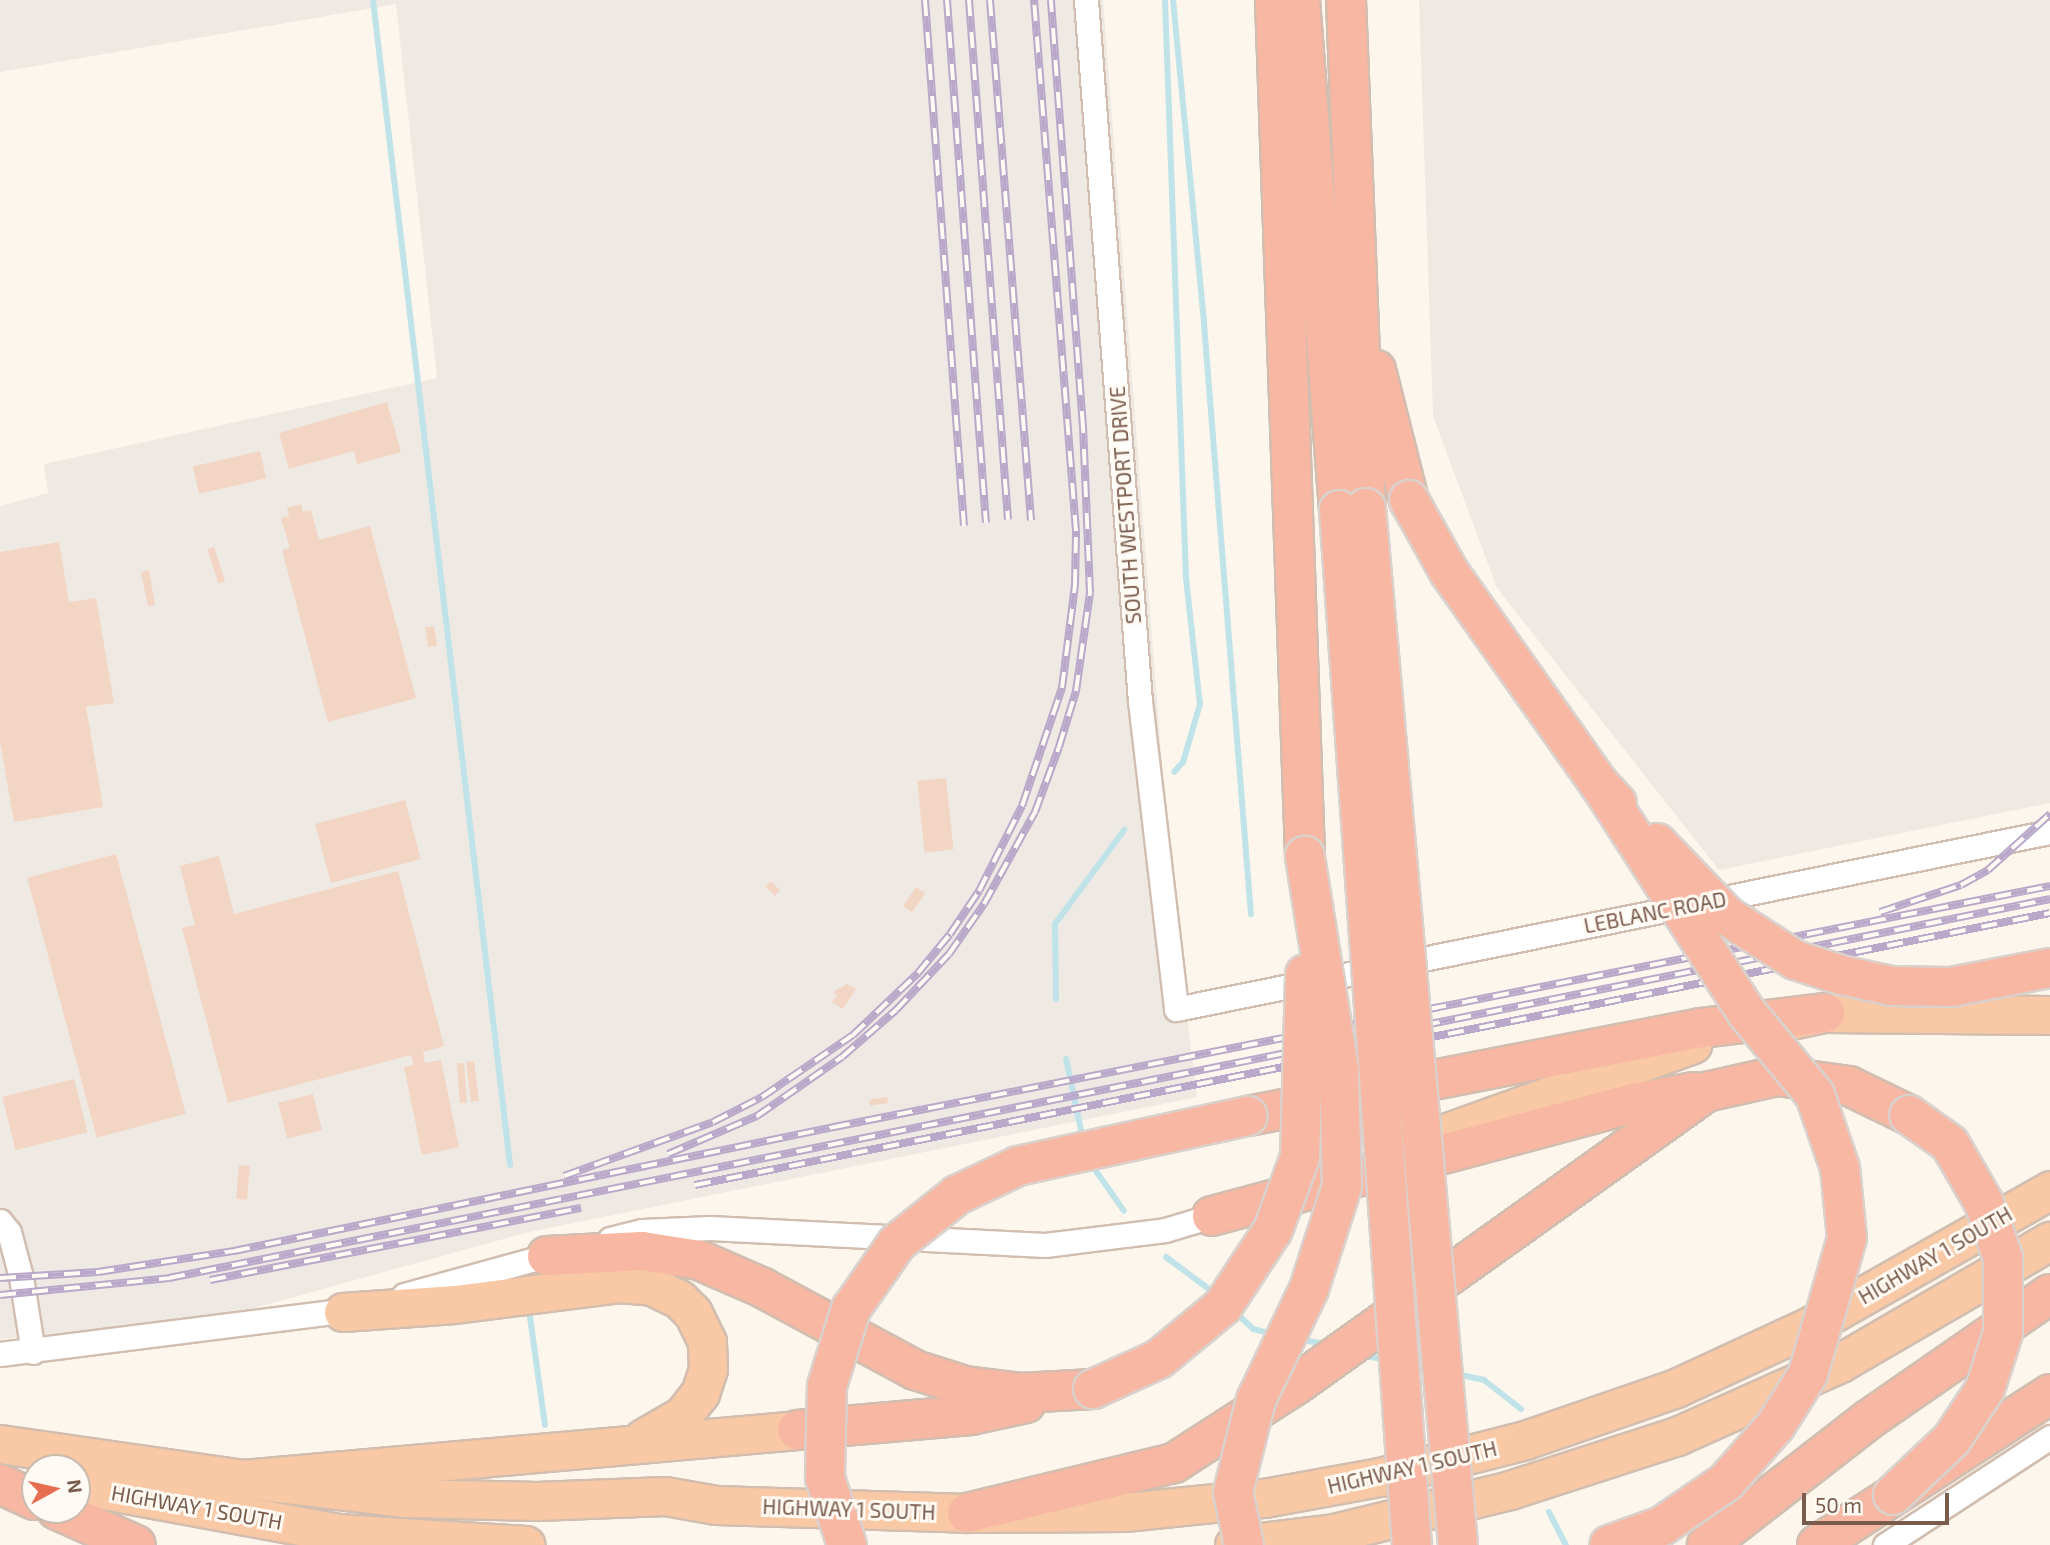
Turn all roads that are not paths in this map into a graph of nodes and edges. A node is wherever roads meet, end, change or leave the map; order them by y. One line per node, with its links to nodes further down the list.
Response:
1 (1086, 0): 11 (street, SOUTH WESTPORT DRIVE)
2 (1275, 0): 9 (highway)
3 (1300, 0): 6 (highway)
4 (1346, 0): 5 (highway)
5 (1356, 291): 6 (highway); 7 (highway, bridge)
6 (1353, 509): 44 (highway, bridge); 45 (highway, bridge)
7 (1600, 785): 10 (highway, bridge); 46 (highway, bridge)
8 (2050, 832): 11 (street, LEBLANC ROAD)
9 (1305, 856): 24 (highway, bridge); 43 (highway, bridge)
10 (2050, 968)
11 (1176, 1009)
12 (1825, 1013): 13 (highway); 16 (highway); 41 (highway, bridge)
13 (2050, 1015)
14 (1706, 1092): 16 (highway); 36 (highway, bridge); 37 (highway)
15 (2050, 1190): 37 (highway, HIGHWAY 1 SOUTH)
16 (1213, 1216): 19 (street)
17 (0, 1221): 22 (street)
18 (2050, 1241): 42 (highway, HIGHWAY 1 SOUTH)
19 (547, 1256): 21 (street); 24 (highway)
20 (2050, 1294): 47 (highway)
21 (342, 1312): 22 (street); 28 (highway)
22 (33, 1352): 23 (street)
23 (0, 1354)
24 (1093, 1390): 26 (highway)
25 (2050, 1394): 36 (highway, bridge)
26 (797, 1430): 28 (highway)
27 (2050, 1437): 49 (street)
28 (633, 1442): 32 (highway)
29 (0, 1444): 32 (highway)
30 (0, 1472): 31 (highway)
31 (21, 1476)
32 (243, 1479): 37 (highway, HIGHWAY 1 SOUTH)
33 (0, 1485): 35 (highway)
34 (91, 1488): 40 (highway, HIGHWAY 1 SOUTH)
35 (21, 1494)
36 (1893, 1495): 48 (highway)
37 (967, 1513)
38 (89, 1524): 39 (highway)
39 (136, 1545)
40 (526, 1545)
41 (847, 1545)
42 (1234, 1545)
43 (1244, 1545)
44 (1412, 1545)
45 (1458, 1545)
46 (1609, 1545)
47 (1707, 1545)
48 (1816, 1545)
49 (1885, 1545)

